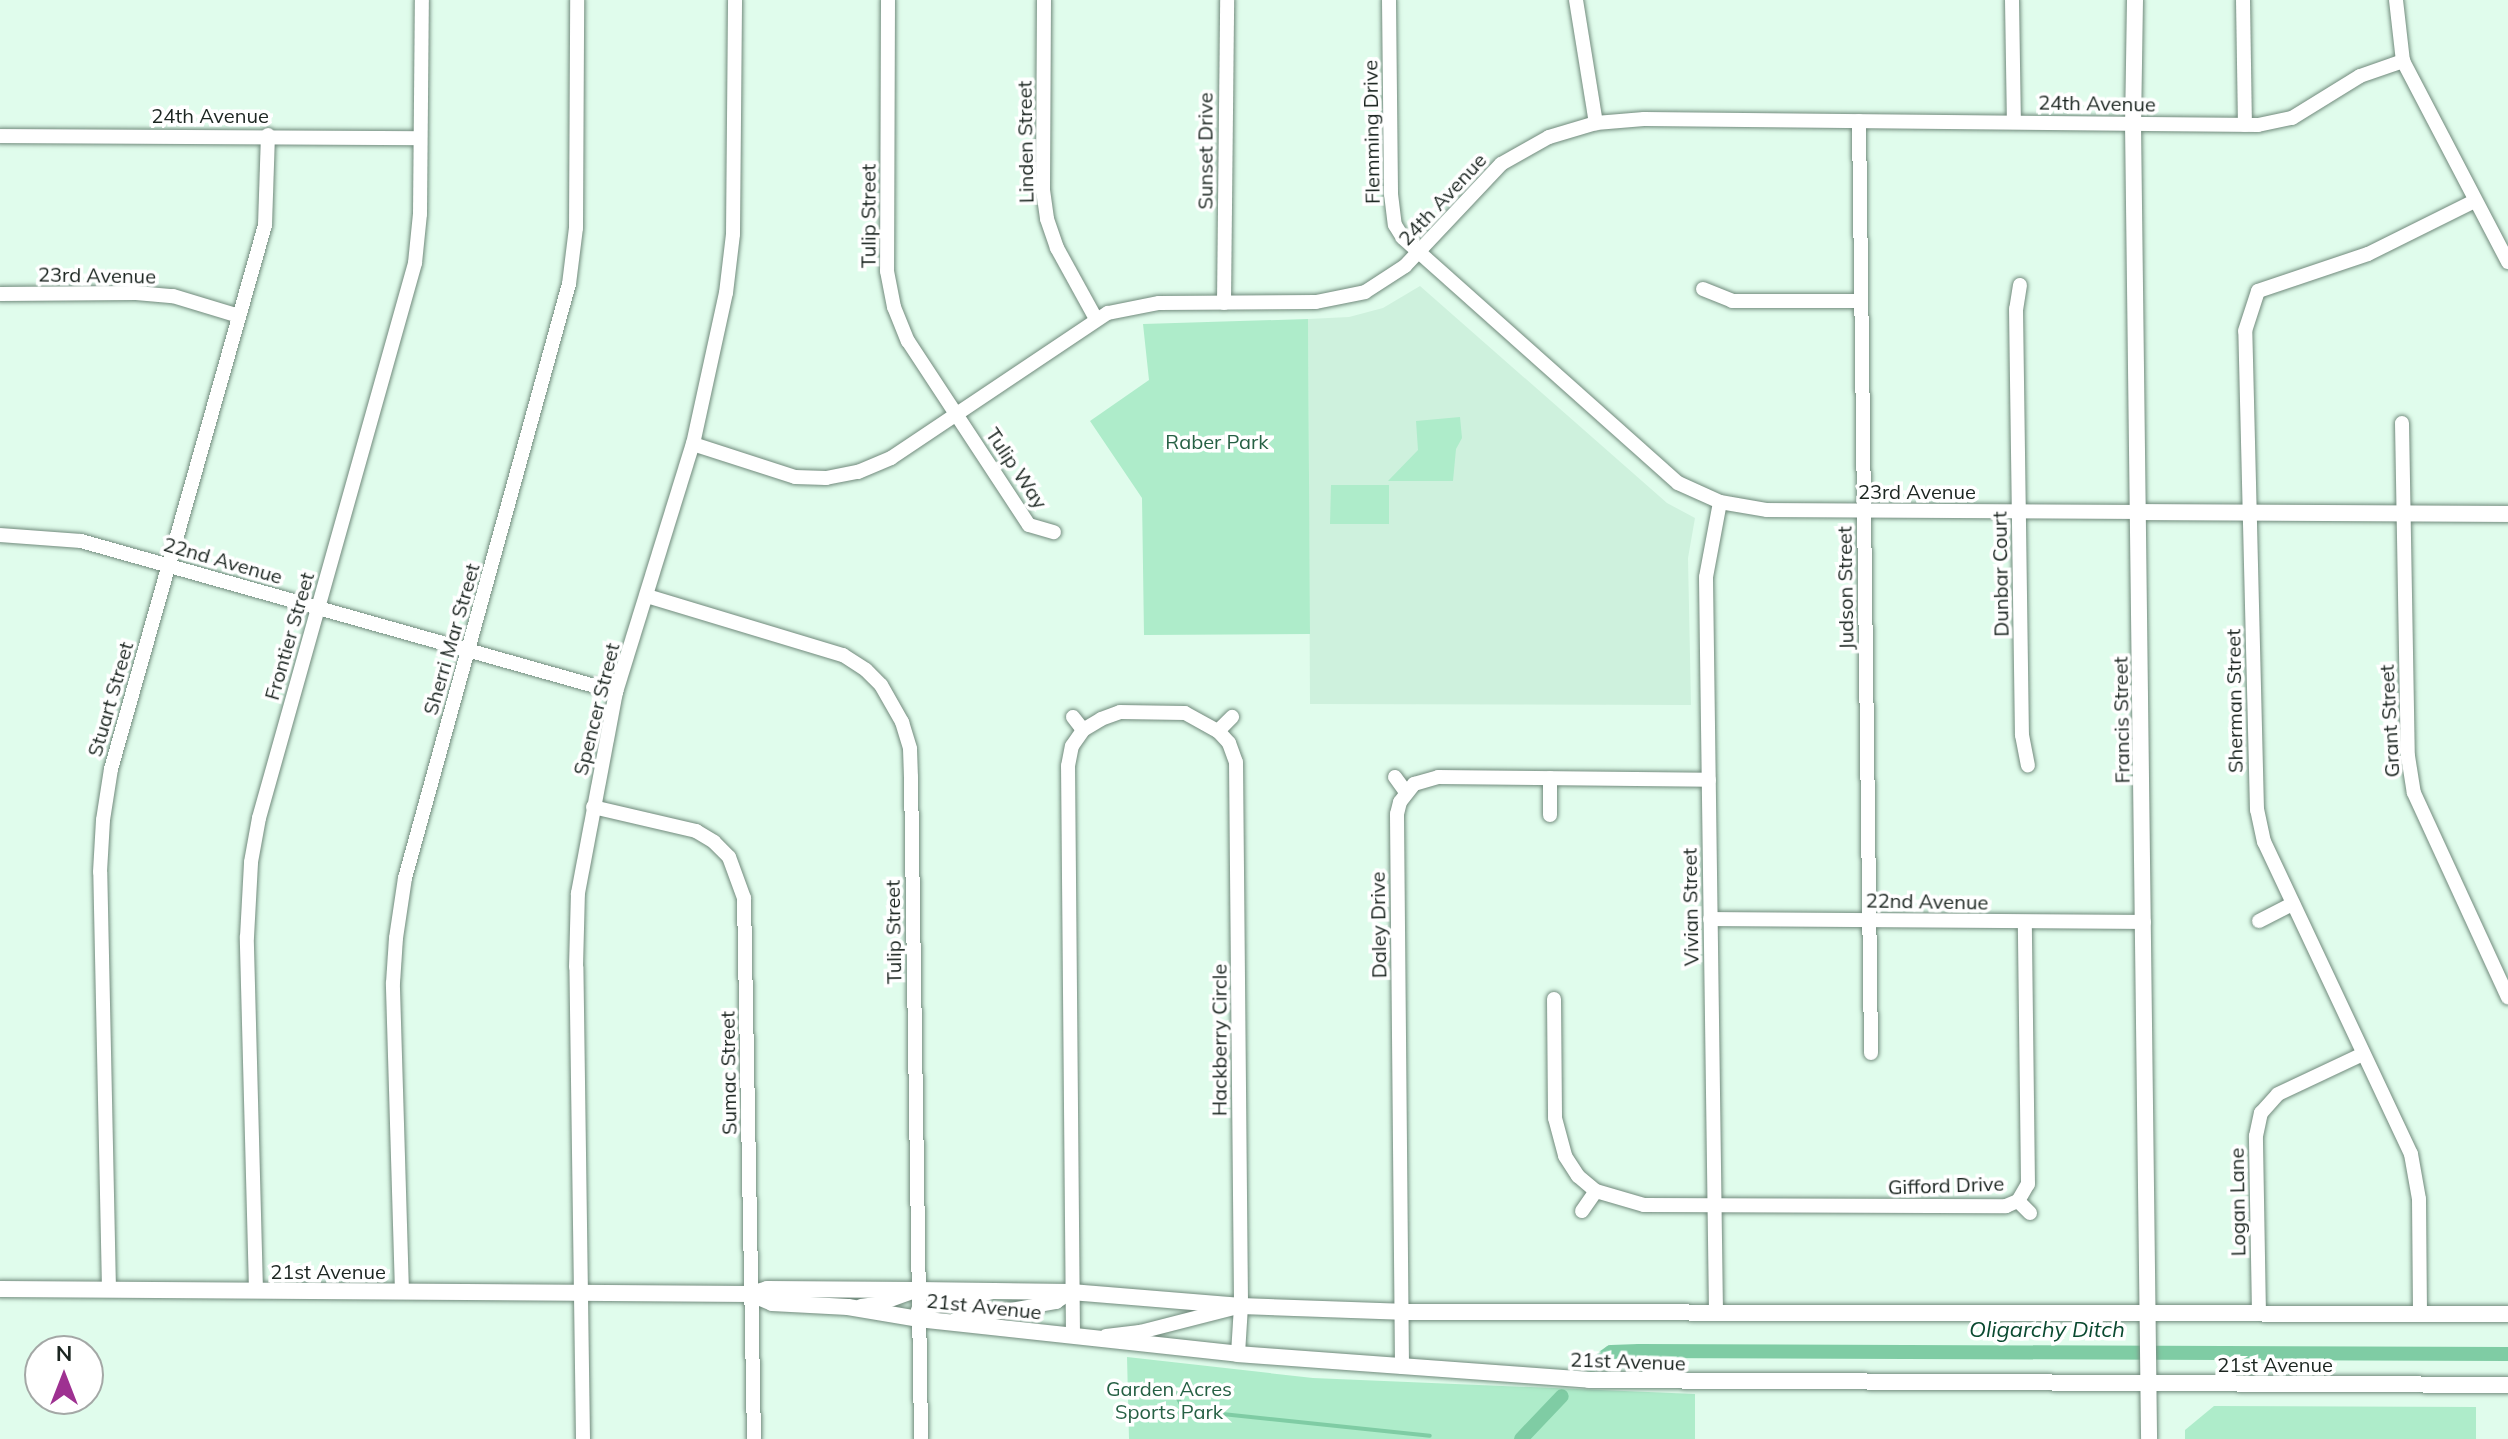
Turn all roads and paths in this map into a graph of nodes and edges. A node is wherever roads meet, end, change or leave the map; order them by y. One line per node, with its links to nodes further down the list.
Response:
1 (422, 0): 21 (street, Frontier Street)
2 (577, 0): 47 (street, Sherri Mar Street)
3 (735, 0): 34 (street, Spencer Street)
4 (888, 0): 32 (street, Tulip Street)
5 (1044, 0): 31 (street, Linden Street)
6 (1227, 0): 29 (street, Sunset Drive)
7 (1389, 0): 23 (street, Flemming Drive)
8 (1576, 0): 16 (street)
9 (2012, 0): 15 (street)
10 (2135, 0): 17 (street, Francis Street)
11 (2243, 0): 18 (street)
12 (2396, 0): 13 (street)
13 (2403, 61): 18 (street, 24th Avenue); 22 (street)
14 (1859, 121): 15 (street, 24th Avenue); 16 (street, 24th Avenue); 28 (street, Judson Street)
15 (2014, 122): 17 (street, 24th Avenue)
16 (1596, 123): 23 (street, 24th Avenue)
17 (2133, 123): 18 (street, 24th Avenue); 38 (street, Francis Street)
18 (2245, 125)
19 (268, 135): 20 (street, 24th Avenue); 21 (street, 24th Avenue); 30 (street, Stuart Street)
20 (0, 136)
21 (420, 138): 46 (street, Frontier Street)
22 (2475, 201): 24 (street); 39 (street, Sherman Street)
23 (1418, 255): 29 (street, 24th Avenue); 35 (street, 23rd Avenue)
24 (2508, 262)
25 (2020, 285): 37 (street, Dunbar Court)
26 (1703, 289): 28 (street)
27 (0, 294): 30 (street, 23rd Avenue)
28 (1861, 301): 36 (street, Judson Street)
29 (1224, 303): 31 (street, 24th Avenue)
30 (239, 316): 44 (street, Stuart Street)
31 (1096, 319): 32 (street, 24th Avenue)
32 (957, 414): 34 (street, 24th Avenue); 42 (street, Tulip Way)
33 (2402, 423): 40 (street, Grant Street)
34 (693, 444): 45 (street, Spencer Street)
35 (1720, 502): 36 (street, 23rd Avenue); 56 (street, Vivian Street)
36 (1864, 510): 37 (street, 23rd Avenue); 62 (street, Judson Street)
37 (2019, 511): 38 (street, 23rd Avenue); 53 (street, Dunbar Court)
38 (2138, 512): 39 (street, 23rd Avenue); 65 (street, Francis Street)
39 (2249, 513): 40 (street, 23rd Avenue); 60 (street, Sherman Street)
40 (2403, 514): 41 (street, 23rd Avenue); 66 (street, Grant Street)
41 (2508, 514)
42 (1054, 532)
43 (0, 535): 44 (street, 22nd Avenue)
44 (168, 565): 46 (street, 22nd Avenue); 76 (street, Stuart Street)
45 (647, 596): 48 (street, Spencer Street); 77 (street, Tulip Street)
46 (318, 608): 47 (street, 22nd Avenue); 78 (street, Frontier Street)
47 (468, 651): 48 (street, 22nd Avenue); 80 (street, Sherri Mar Street)
48 (616, 692): 58 (street, Spencer Street)
49 (1073, 717): 51 (street)
50 (1232, 717): 52 (street)
51 (1083, 730): 52 (street); 81 (street)
52 (1218, 731): 84 (street, Hackberry Circle)
53 (2028, 765)
54 (1395, 777): 57 (street)
55 (1550, 778): 56 (street); 57 (street); 59 (street)
56 (1709, 780): 61 (street, Vivian Street)
57 (1406, 792): 86 (street, Daley Drive)
58 (593, 807): 82 (street, Spencer Street); 83 (street, Sumac Street)
59 (1550, 815)
60 (2293, 904): 63 (street); 69 (street, Sherman Street)
61 (1710, 919): 62 (street, 22nd Avenue); 72 (street, Vivian Street)
62 (1870, 920): 64 (street, 22nd Avenue); 68 (street, Judson Street)
63 (2259, 921)
64 (2025, 922): 65 (street, 22nd Avenue); 71 (street, Gifford Drive)
65 (2144, 922): 89 (street, Francis Street)
66 (2508, 997)
67 (1554, 999): 70 (street)
68 (1871, 1053)
69 (2363, 1054): 90 (street, Logan Lane); 91 (street, Sherman Street)
70 (1596, 1191): 72 (street, Gifford Drive); 73 (street)
71 (2018, 1201): 72 (street, Gifford Drive); 74 (street)
72 (1715, 1207): 87 (street, Vivian Street)
73 (1582, 1211)
74 (2030, 1213)
75 (0, 1289): 76 (street, 21st Avenue)
76 (109, 1290): 78 (street, 21st Avenue)
77 (917, 1290): 79 (street, 21st Avenue); 83 (street, 21st Avenue); 85 (street); 88 (street, Tulip Street)
78 (256, 1291): 80 (street, 21st Avenue)
79 (997, 1291): 81 (street, 21st Avenue); 88 (street)
80 (402, 1292): 82 (street, 21st Avenue)
81 (1071, 1292): 84 (street, 21st Avenue); 93 (street); 94 (street)
82 (582, 1293): 83 (street, 21st Avenue); 99 (street, Spencer Street)
83 (751, 1294): 85 (street, 21st Avenue); 100 (street, Sumac Street)
84 (1241, 1306): 86 (street, 21st Avenue); 94 (street); 95 (street, Hackberry Circle)
85 (848, 1307): 88 (street, 21st Avenue)
86 (1401, 1312): 87 (street, 21st Avenue); 96 (street, Daley Drive)
87 (1716, 1313): 89 (street, 21st Avenue)
88 (918, 1314): 93 (street, 21st Avenue); 101 (street, Tulip Street)
89 (2150, 1314): 90 (street, 21st Avenue); 97 (street, Francis Street)
90 (2259, 1314): 91 (street, 21st Avenue)
91 (2420, 1314): 92 (street, 21st Avenue)
92 (2508, 1314)
93 (947, 1322): 94 (street, 21st Avenue)
94 (1082, 1337): 95 (street, 21st Avenue)
95 (1238, 1354): 96 (street, 21st Avenue)
96 (1402, 1367): 97 (street, 21st Avenue)
97 (2150, 1384): 98 (street, 21st Avenue); 102 (street, Francis Street)
98 (2508, 1385)
99 (583, 1439)
100 (754, 1439)
101 (921, 1439)
102 (2149, 1439)

